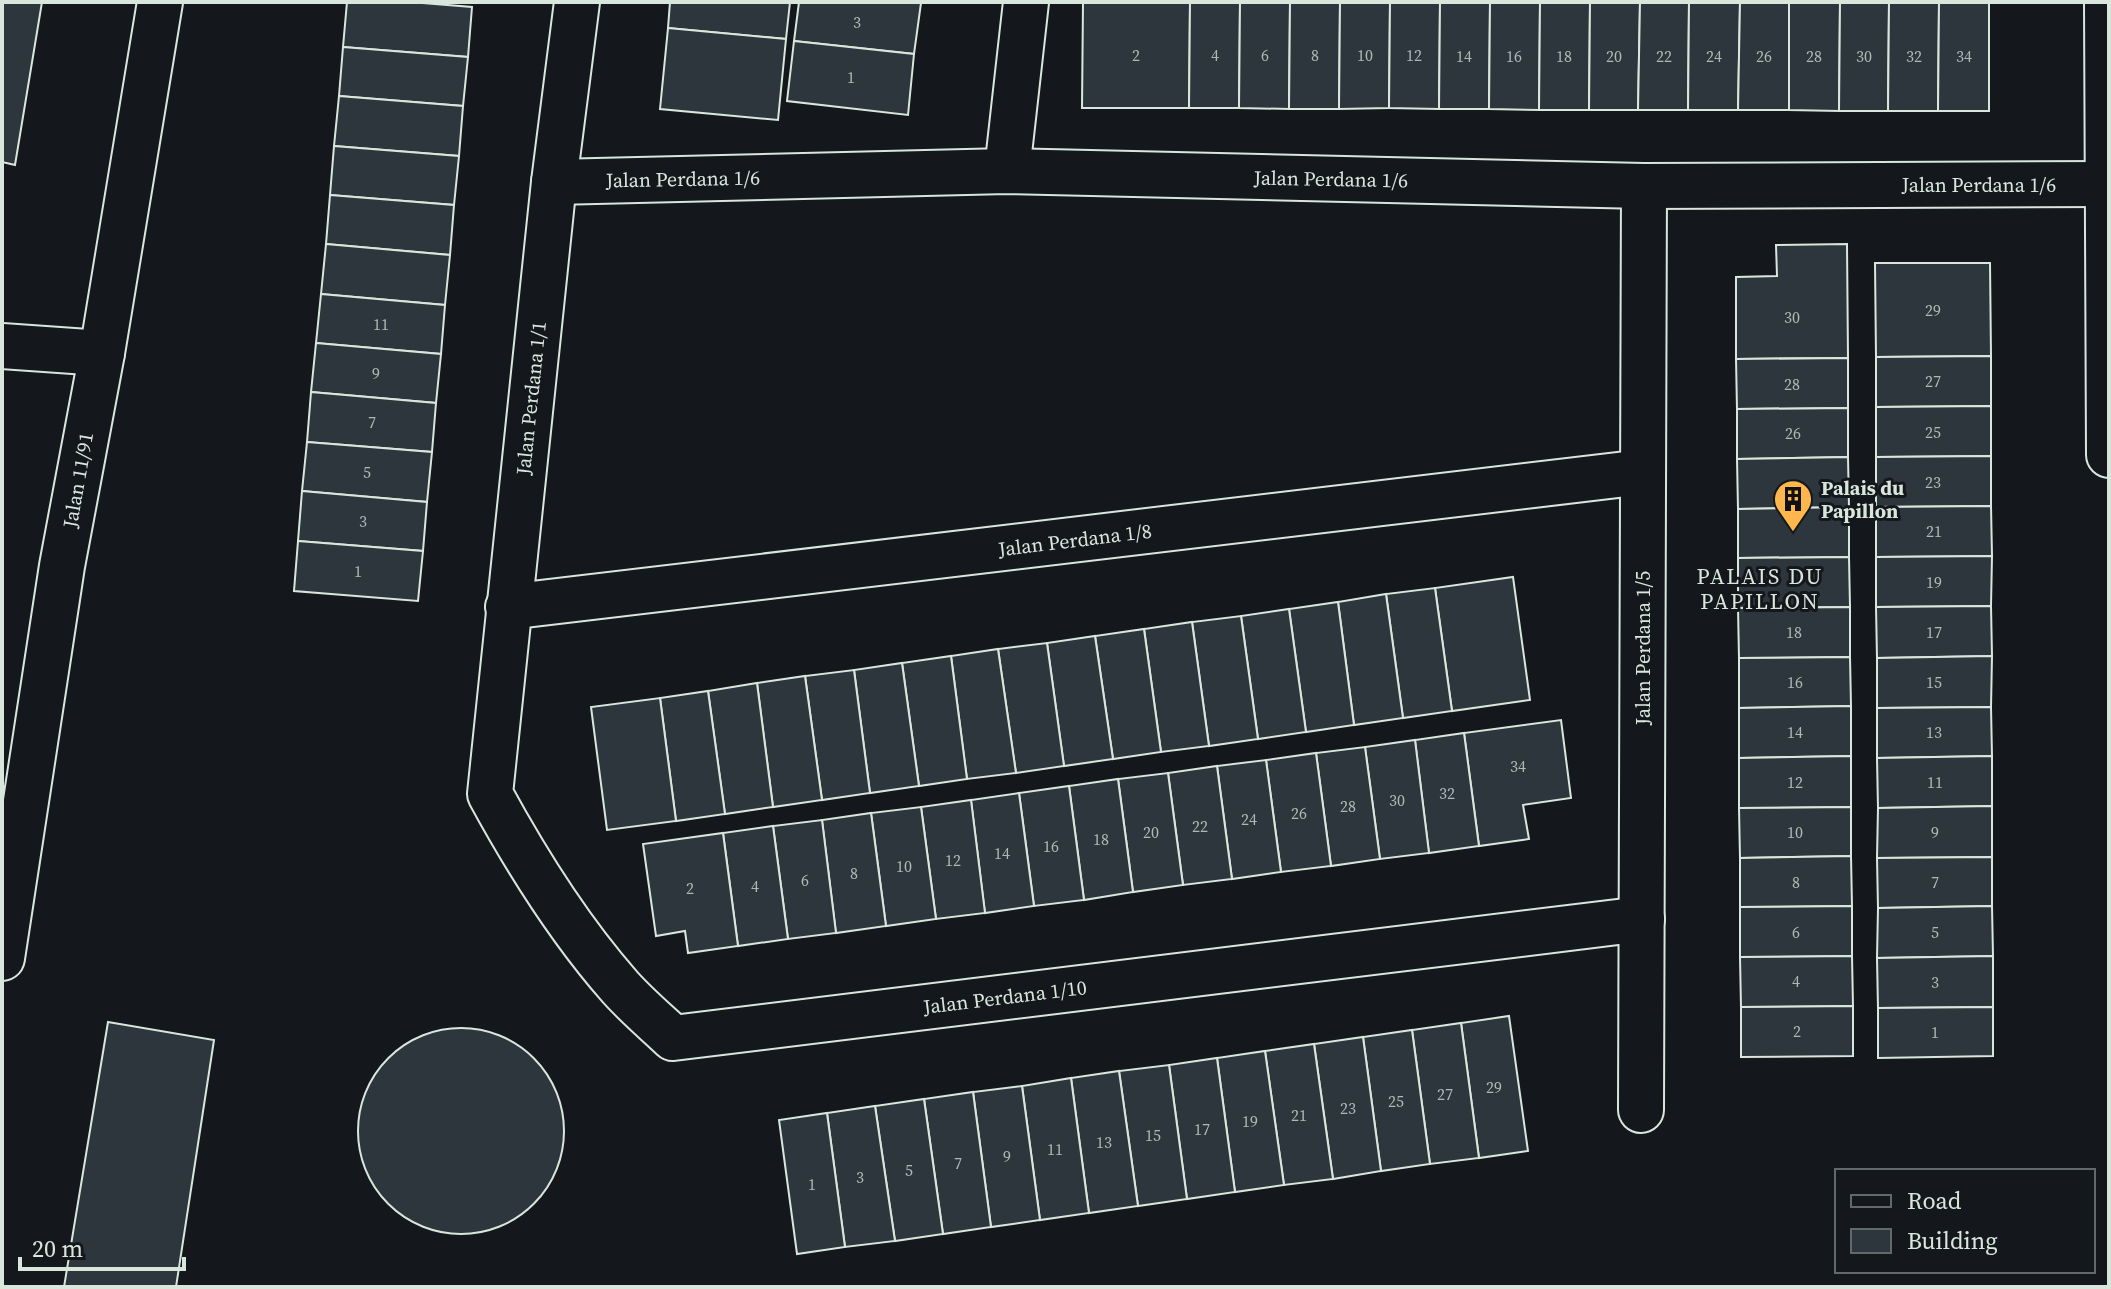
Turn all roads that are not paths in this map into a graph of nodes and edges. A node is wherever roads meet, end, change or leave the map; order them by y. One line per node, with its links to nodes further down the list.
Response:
1 (160, 2): 10 (street, Jalan 11/91)
2 (577, 2): 6 (street, Jalan Perdana 1/1)
3 (1026, 2): 5 (street)
4 (2107, 2): 7 (street)
5 (1007, 171): 6 (street, Jalan Perdana 1/6); 8 (street, Jalan Perdana 1/6)
6 (554, 182): 13 (street, Jalan Perdana 1/1)
7 (2108, 184): 8 (street, Jalan Perdana 1/6); 11 (street)
8 (1644, 186): 12 (street, Jalan Perdana 1/5)
9 (2, 346): 10 (street)
10 (102, 353): 16 (street, Jalan 11/91)
11 (2109, 455)
12 (1643, 472): 13 (street, Jalan Perdana 1/8); 15 (street, Jalan Perdana 1/5)
13 (508, 607): 14 (street, Jalan Perdana 1/1)
14 (490, 794): 15 (street, Jalan Perdana 1/10)
15 (1642, 919): 17 (street, Jalan Perdana 1/5)
16 (2, 958)
17 (1641, 1110)

